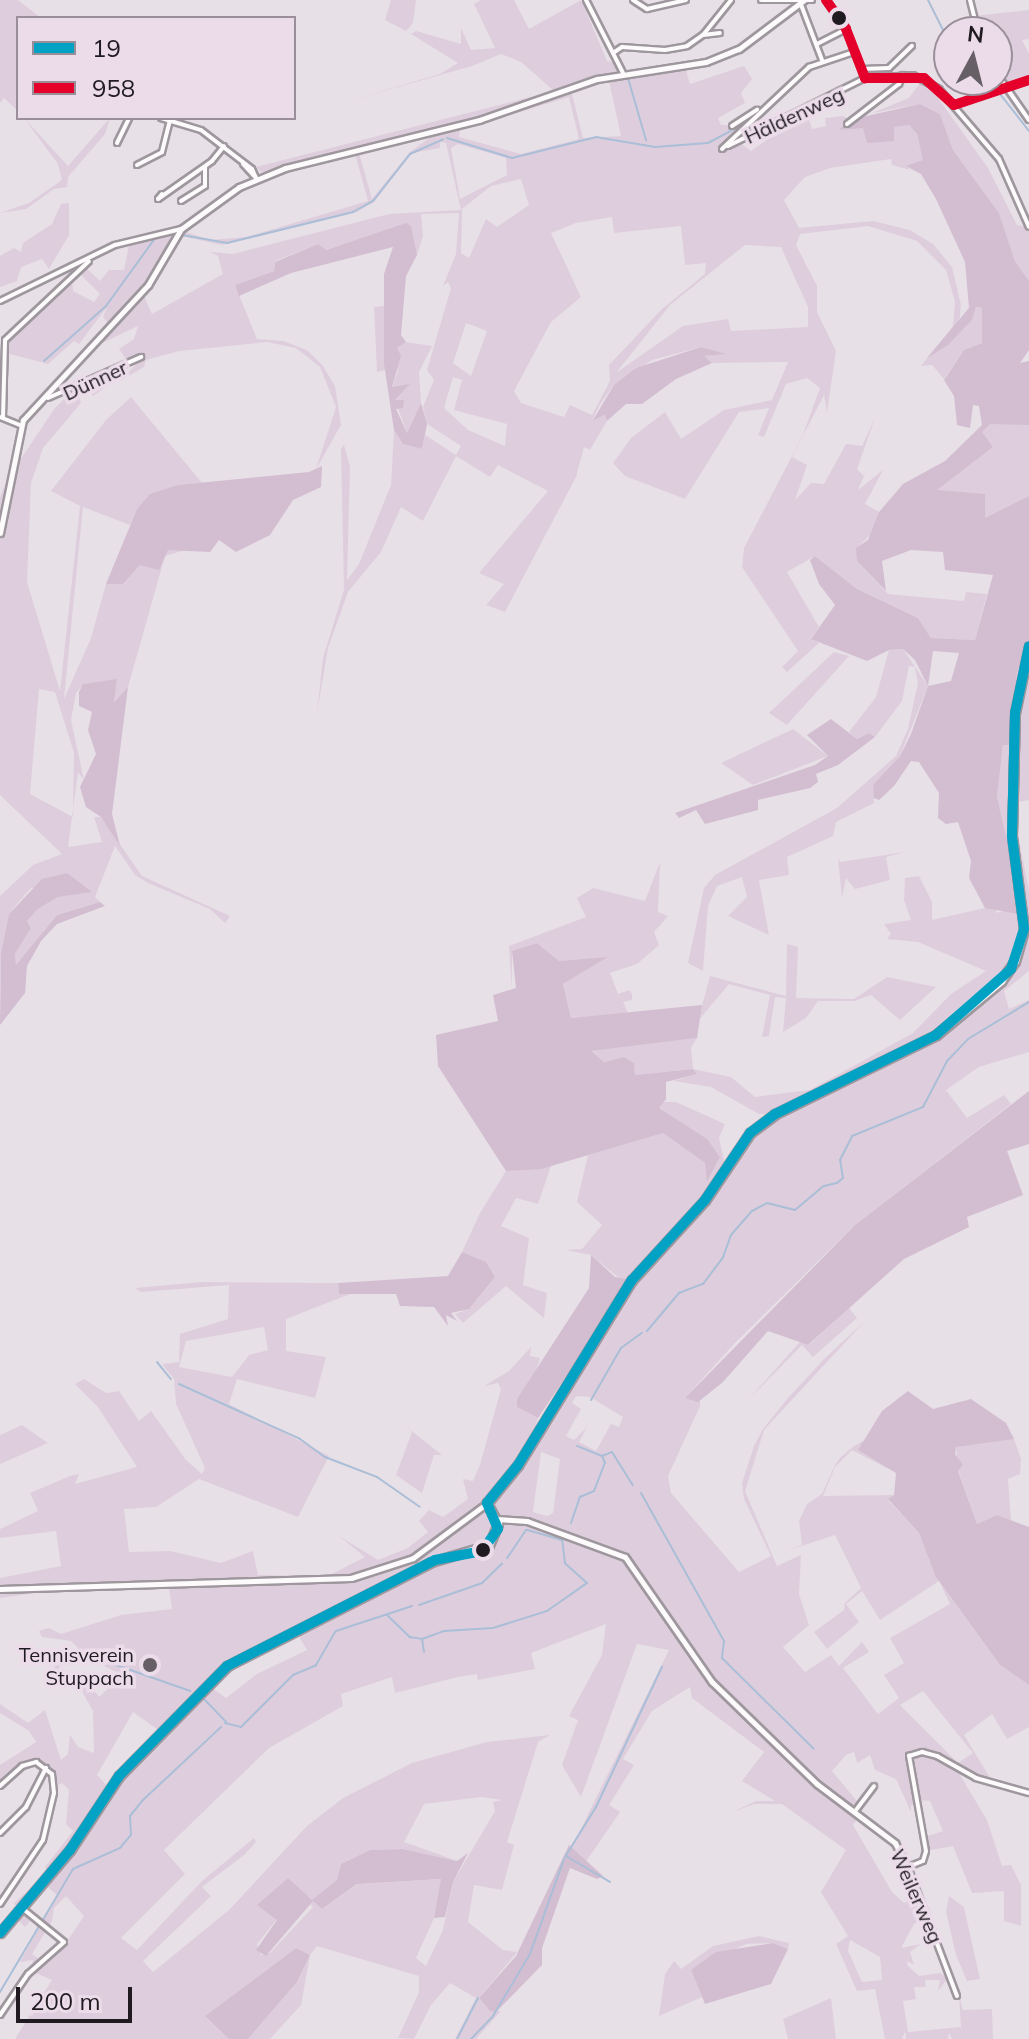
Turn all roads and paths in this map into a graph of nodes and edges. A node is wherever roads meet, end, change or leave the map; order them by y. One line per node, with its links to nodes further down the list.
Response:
1 (586, 0): 15 (street)
2 (633, 0): 3 (street)
3 (686, 0)
4 (731, 0): 11 (street)
5 (761, 0): 8 (street)
6 (812, 0): 8 (street)
7 (826, 0): 9 (street)
8 (802, 1): 12 (street); 18 (street)
9 (846, 29): 12 (street); 14 (street)
10 (720, 33): 11 (street)
11 (703, 35): 15 (street)
12 (817, 44): 16 (street)
13 (912, 46): 17 (street)
14 (854, 52): 16 (street); 17 (street)
15 (613, 53): 18 (street)
16 (822, 60): 23 (street)
17 (862, 69): 20 (street)
18 (623, 73): 35 (street)
19 (903, 75): 20 (street); 24 (street); 29 (street)
20 (865, 78): 23 (street, Häldenweg)
21 (981, 96): 24 (street)
22 (1009, 96): 27 (street)
23 (766, 104): 30 (street)
24 (954, 105): 38 (street)
25 (128, 120): 31 (street)
26 (167, 120): 28 (street)
27 (1029, 120)
28 (170, 121): 32 (street); 33 (street)
29 (847, 124)
30 (732, 126)
31 (117, 143)
32 (224, 146): 34 (street); 35 (street)
33 (137, 165)
34 (205, 167): 36 (street); 37 (street)
35 (256, 178): 39 (street)
36 (162, 194)
37 (181, 201)
38 (1029, 227)
39 (181, 229): 40 (street); 44 (street)
40 (90, 259): 41 (street); 42 (street)
41 (0, 301)
42 (1, 349): 45 (street)
43 (141, 357): 44 (street, Dünner)
44 (48, 398): 46 (street)
45 (1, 418): 46 (street)
46 (20, 425): 47 (street)
47 (2, 521): 48 (street)
48 (0, 533)
49 (1029, 646): 50 (main road)
50 (487, 1503): 51 (main road); 52 (street)
51 (495, 1516): 52 (street, Weilerweg); 58 (street, Weilerweg); 62 (main road)
52 (471, 1518): 53 (street)
53 (0, 1589)
54 (46, 1768): 55 (street); 59 (street); 61 (street)
55 (0, 1786)
56 (874, 1786): 58 (street)
57 (1029, 1793): 60 (street)
58 (856, 1810): 60 (street, Weilerweg)
59 (0, 1833)
60 (908, 1867): 64 (street, Weilerweg)
61 (0, 1904)
62 (20, 1907): 63 (main road); 65 (street)
63 (0, 1933)
64 (957, 1996)
65 (0, 2015)

